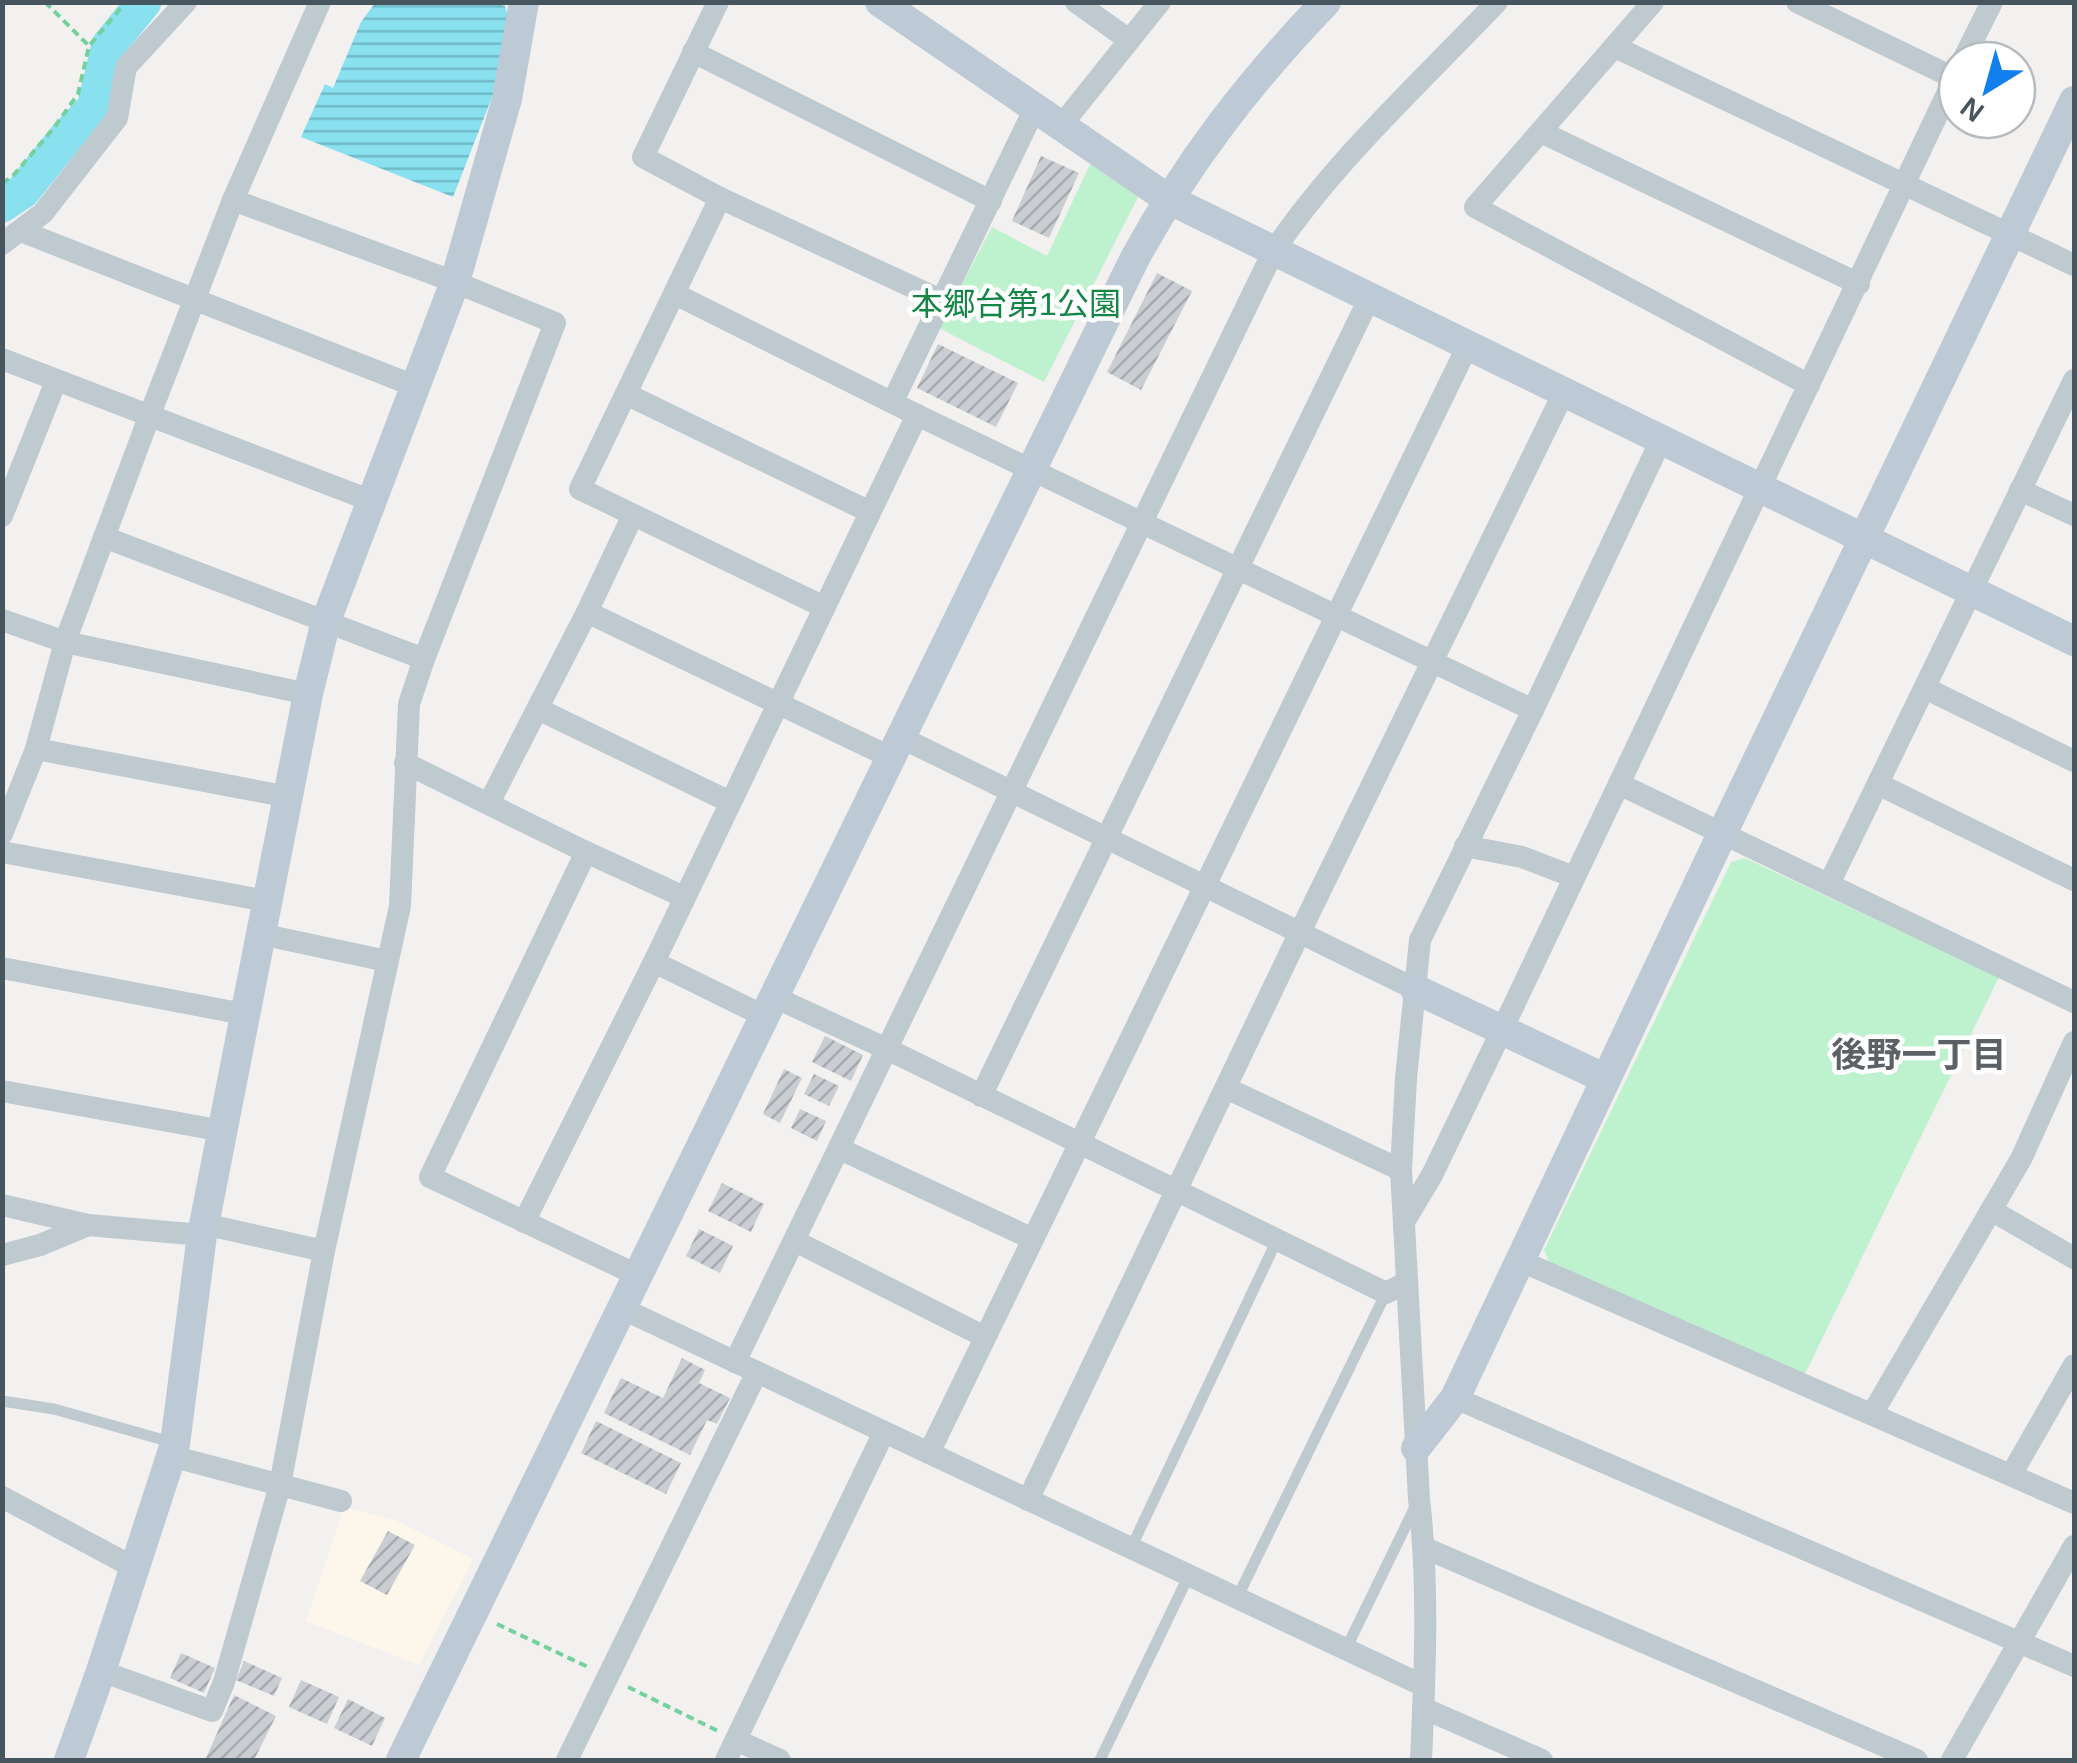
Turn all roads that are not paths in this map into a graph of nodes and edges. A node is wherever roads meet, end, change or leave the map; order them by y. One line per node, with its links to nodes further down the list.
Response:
1 (186, 2): 28 (street)
2 (320, 2): 25 (street)
3 (524, 2): 31 (street)
4 (718, 2): 16 (street)
5 (880, 2): 20 (street)
6 (1076, 2): 13 (street)
7 (1160, 2): 13 (street)
8 (1326, 2): 24 (street)
9 (1497, 2): 29 (street)
10 (1653, 2): 15 (street)
11 (1797, 2): 17 (street)
12 (1992, 2): 14 (street)
13 (1129, 40): 20 (street)
14 (1973, 40)
15 (1616, 47): 21 (street); 22 (street)
16 (694, 52): 23 (street); 26 (street)
17 (1937, 61)
18 (2074, 101): 27 (street)
19 (1937, 115): 22 (street)
20 (1047, 118): 24 (street); 26 (street)
21 (1541, 132): 32 (street); 40 (street)
22 (1904, 186): 27 (street); 32 (street)
23 (720, 198): 33 (street); 36 (street)
24 (1168, 199): 29 (street); 49 (street)
25 (233, 200): 31 (street); 35 (street)
26 (991, 200): 36 (street)
27 (2010, 235): 30 (street); 60 (street)
28 (12, 237): 35 (street)
29 (1274, 252): 34 (street); 58 (street)
30 (2074, 265)
31 (455, 282): 42 (street); 70 (street)
32 (1858, 284): 40 (street)
33 (675, 294): 44 (street); 45 (street)
34 (1370, 297): 37 (street); 61 (street)
35 (196, 300): 42 (street); 47 (street)
36 (943, 301): 45 (street)
37 (1468, 346): 43 (street); 65 (street)
38 (2, 359): 39 (street)
39 (56, 381): 47 (street); 52 (street)
40 (1809, 384): 50 (street)
41 (2073, 386): 51 (street)
42 (417, 387): 53 (street)
43 (1564, 392): 48 (street); 71 (street)
44 (626, 394): 54 (street); 55 (street)
45 (893, 401): 46 (street)
46 (918, 414): 49 (street); 54 (street)
47 (149, 417): 53 (street); 59 (street)
48 (1661, 440): 50 (street); 76 (street)
49 (1032, 468): 58 (street); 77 (street)
50 (1760, 488): 60 (street); 81 (street)
51 (2020, 490): 56 (street); 62 (street)
52 (7, 491): 57 (street)
53 (372, 501): 67 (street)
54 (870, 512): 63 (street)
55 (633, 515): 63 (street); 64 (street)
56 (2074, 515)
57 (2, 516)
58 (1142, 522): 61 (street); 83 (street)
59 (104, 537): 67 (street); 68 (street)
60 (1862, 540): 62 (street); 88 (street)
61 (1238, 568): 65 (street); 89 (street)
62 (1972, 592): 69 (street); 72 (street)
63 (824, 607): 74 (street)
64 (587, 612): 74 (street); 75 (street)
65 (1337, 615): 71 (street); 96 (street)
66 (2, 620): 68 (street)
67 (326, 622): 70 (street); 73 (street)
68 (66, 642): 73 (street); 78 (street)
69 (2074, 642)
70 (424, 660): 80 (street)
71 (1434, 662): 76 (street); 99 (street)
72 (1924, 688): 79 (street); 82 (street)
73 (308, 694): 84 (street)
74 (779, 704): 77 (street); 85 (street)
75 (538, 709): 85 (street); 86 (street)
76 (1533, 710): 90 (street)
77 (897, 748): 83 (street); 106 (street)
78 (36, 750): 84 (street); 87 (street)
79 (2074, 760)
80 (406, 763): 86 (street); 101 (street)
81 (1619, 784): 88 (street); 93 (street)
82 (1878, 784): 94 (street); 95 (street)
83 (1012, 792): 89 (street); 110 (street)
84 (289, 798): 98 (street)
85 (730, 802): 97 (street)
86 (489, 803): 92 (street)
87 (2, 834)
88 (1722, 834): 95 (street); 111 (street)
89 (1106, 838): 96 (street); 114 (street)
90 (1464, 846): 93 (street); 104 (street)
91 (2, 852): 98 (street)
92 (586, 852): 97 (street); 123 (street)
93 (1574, 877): 108 (street)
94 (2074, 880)
95 (1829, 884): 105 (street)
96 (1205, 885): 99 (street); 116 (street)
97 (684, 897): 102 (street)
98 (267, 900): 100 (street)
99 (1300, 932): 104 (street); 112 (street)
100 (260, 934): 101 (street); 107 (street)
101 (387, 961): 129 (street)
102 (654, 962): 106 (street); 123 (street)
103 (2, 968): 107 (street)
104 (1415, 989): 108 (street); 118 (street)
105 (2074, 1002)
106 (769, 1006): 110 (street); 133 (street)
107 (244, 1014): 115 (street)
108 (1502, 1030): 111 (street); 122 (street)
109 (2074, 1042): 121 (street)
110 (887, 1049): 114 (street); 117 (street)
111 (1606, 1080): 132 (street)
112 (1226, 1088): 118 (street); 119 (street)
113 (2, 1091): 115 (street)
114 (980, 1096): 116 (street)
115 (223, 1131): 125 (street)
116 (1079, 1144): 119 (street); 126 (street)
117 (840, 1148): 126 (street); 128 (street)
118 (1402, 1170): 122 (street)
119 (1178, 1190): 127 (street); 151 (street)
120 (2, 1205): 124 (street)
121 (1991, 1210): 131 (street); 142 (street)
122 (1405, 1220): 134 (street)
123 (524, 1222): 133 (street)
124 (88, 1225): 125 (street); 130 (street)
125 (203, 1229): 129 (street); 145 (street)
126 (1033, 1239): 136 (street)
127 (1277, 1240): 134 (street); 155 (lane)
128 (795, 1242): 136 (street); 137 (street)
129 (324, 1251): 148 (street)
130 (2, 1255)
131 (2074, 1258)
132 (1521, 1261): 140 (street); 142 (street)
133 (637, 1275): 135 (street)
134 (1396, 1288): 144 (street); 159 (lane)
135 (621, 1308): 137 (street); 167 (street)
136 (986, 1337): 146 (street)
137 (735, 1362): 139 (street)
138 (2074, 1366): 147 (street)
139 (756, 1372): 143 (street); 168 (street)
140 (1455, 1398): 144 (street); 160 (street)
141 (2, 1401): 145 (lane)
142 (1872, 1414): 147 (street)
143 (884, 1432): 146 (street); 165 (street)
144 (1416, 1448): 150 (street)
145 (173, 1450): 148 (street); 157 (street)
146 (929, 1453): 151 (street)
147 (2011, 1475): 153 (street)
148 (280, 1484): 152 (street); 163 (street)
149 (2, 1497): 157 (street)
150 (1419, 1499): 156 (street); 161 (lane)
151 (1028, 1500): 155 (street)
152 (341, 1501)
153 (2074, 1503)
154 (2074, 1546): 160 (street)
155 (1130, 1548): 158 (street)
156 (1425, 1548): 164 (street); 173 (street)
157 (133, 1567): 163 (street)
158 (1189, 1575): 159 (street); 170 (lane)
159 (1237, 1598): 161 (street)
160 (2018, 1643): 162 (street); 174 (street)
161 (1346, 1649): 164 (street)
162 (2074, 1666)
163 (100, 1671): 166 (street)
164 (1424, 1697): 171 (street); 172 (street)
165 (731, 1750): 169 (street)
166 (68, 1760)
167 (400, 1760)
168 (567, 1760)
169 (780, 1760)
170 (1100, 1760)
171 (1420, 1760)
172 (1542, 1760)
173 (1917, 1760)
174 (1952, 1760)

